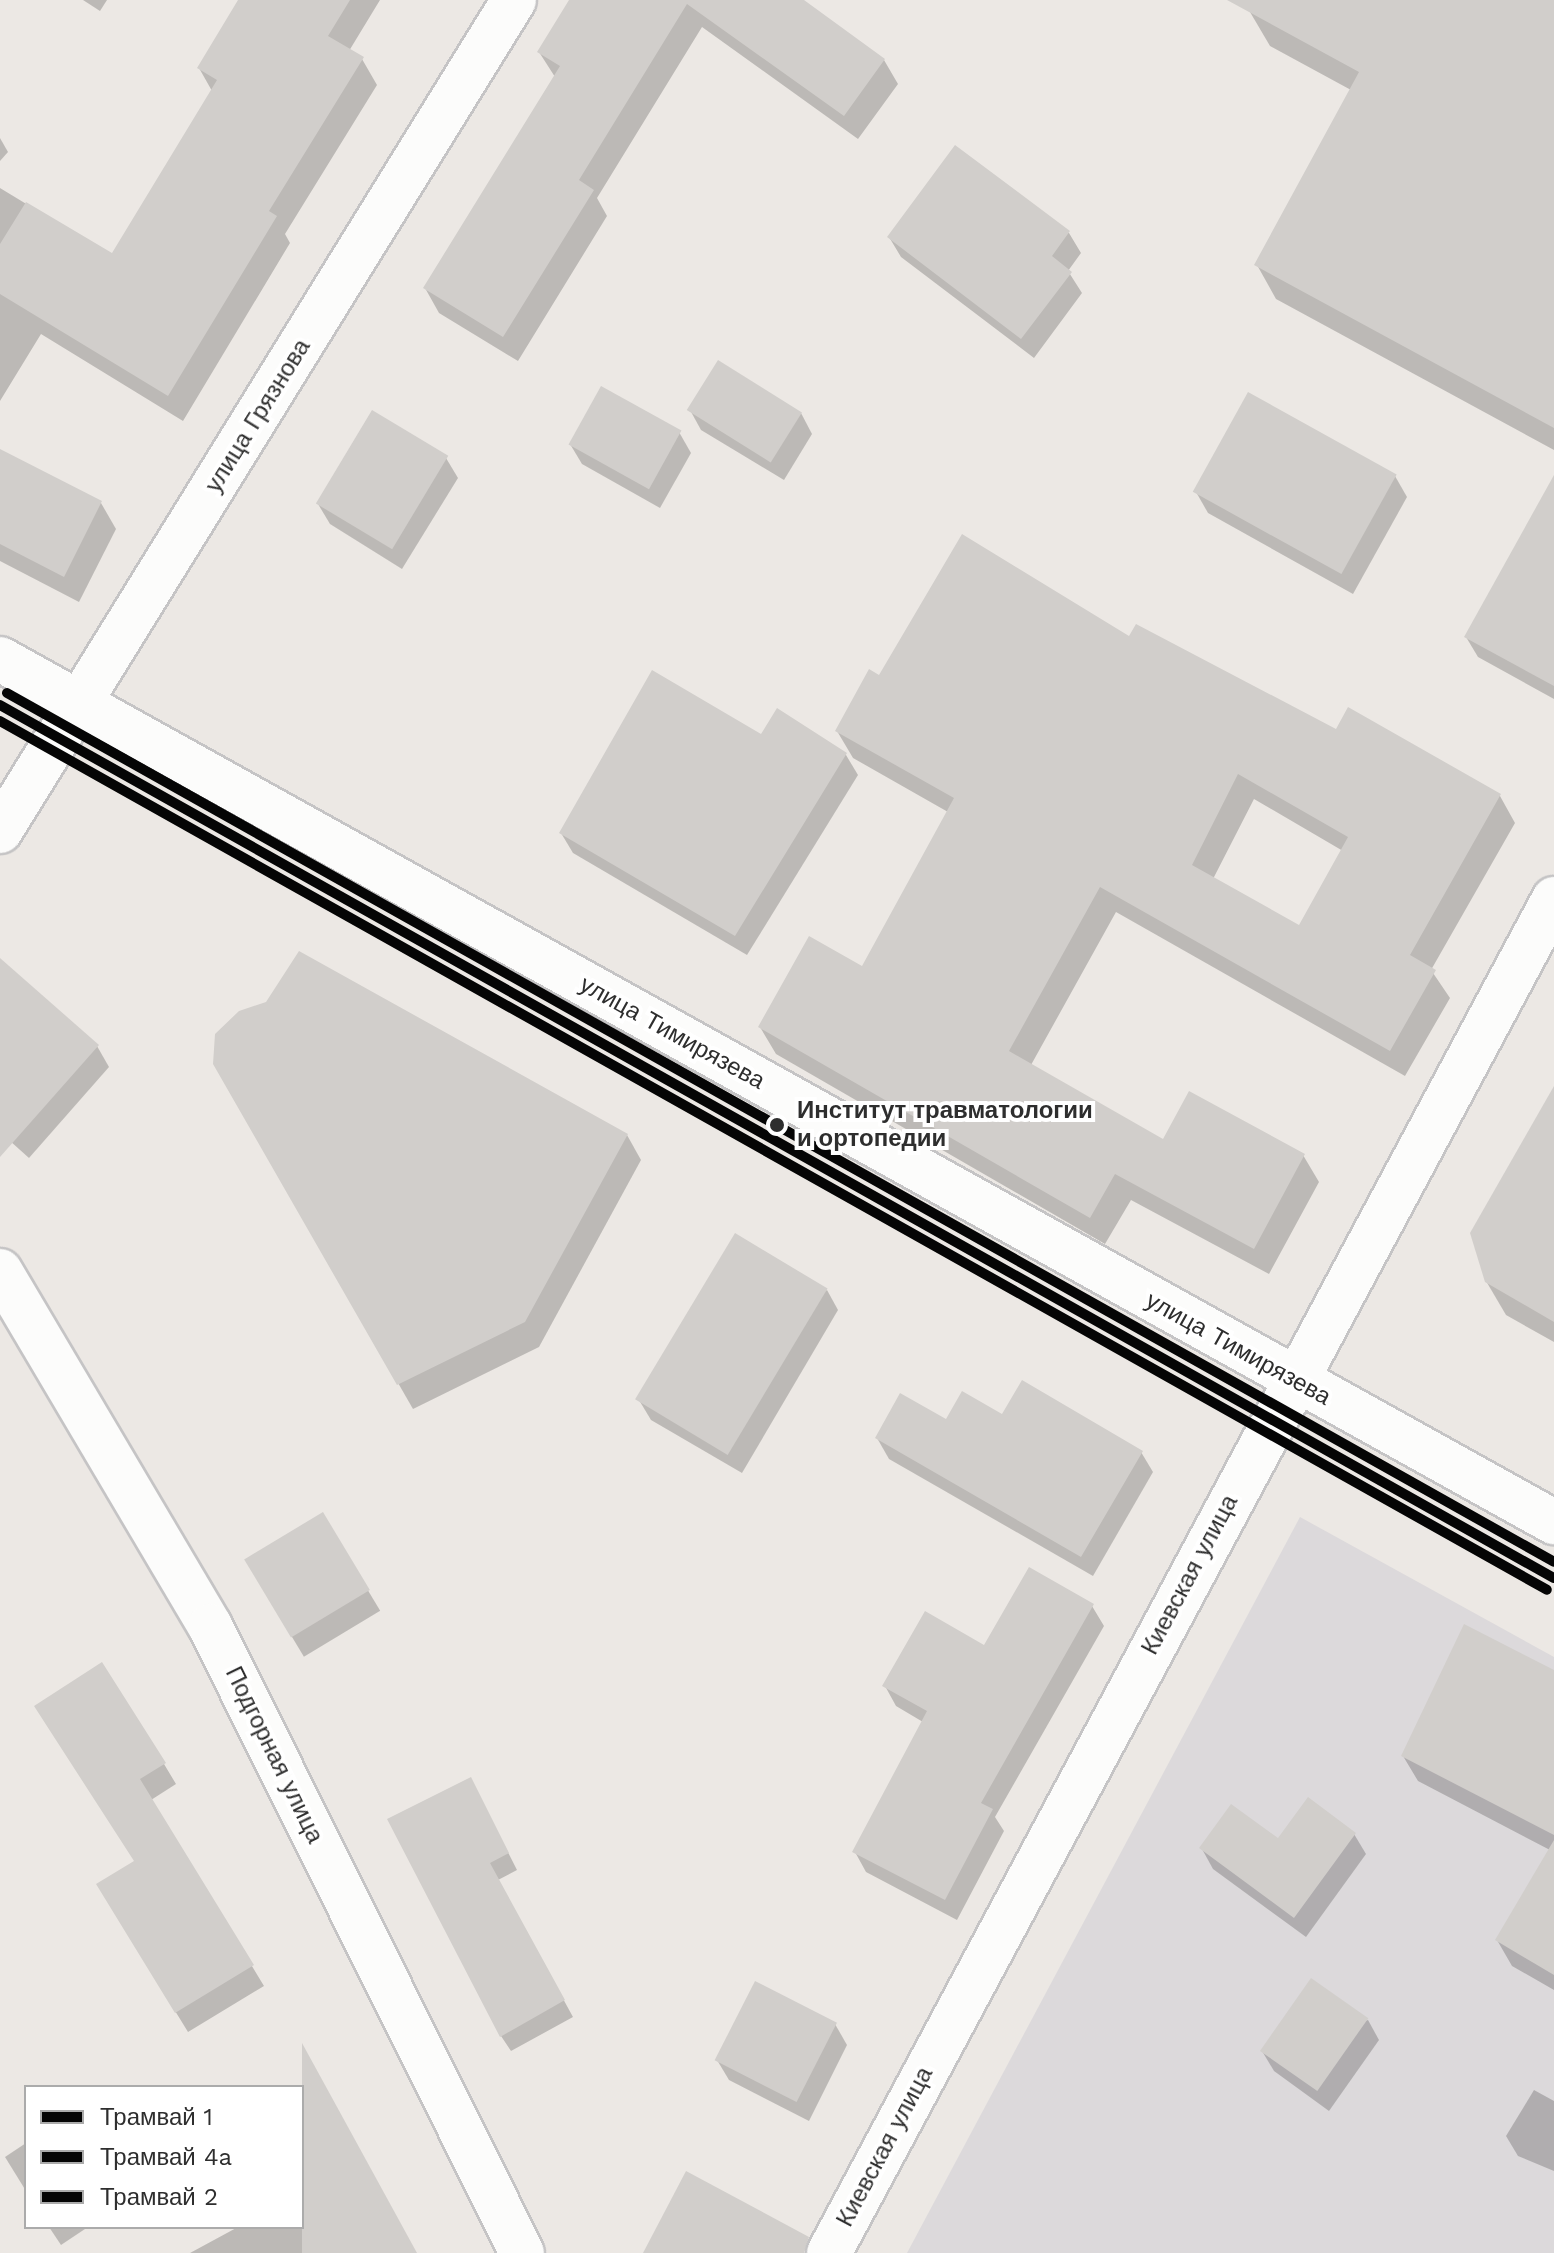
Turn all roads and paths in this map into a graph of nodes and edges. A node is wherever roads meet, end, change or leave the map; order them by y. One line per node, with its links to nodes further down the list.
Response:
1 (514, 0): 3 (street, улица Грязнова)
2 (0, 659): 3 (street, улица Тимирязева)
3 (82, 705): 4 (street, улица Грязнова); 7 (street, улица Тимирязева)
4 (0, 831)
5 (1554, 899): 7 (street, Киевская улица)
6 (0, 1271): 9 (street, Подгорная улица)
7 (1293, 1380): 8 (street, улица Тимирязева); 10 (street, Киевская улица)
8 (1554, 1522)
9 (522, 2253)
10 (829, 2253)

